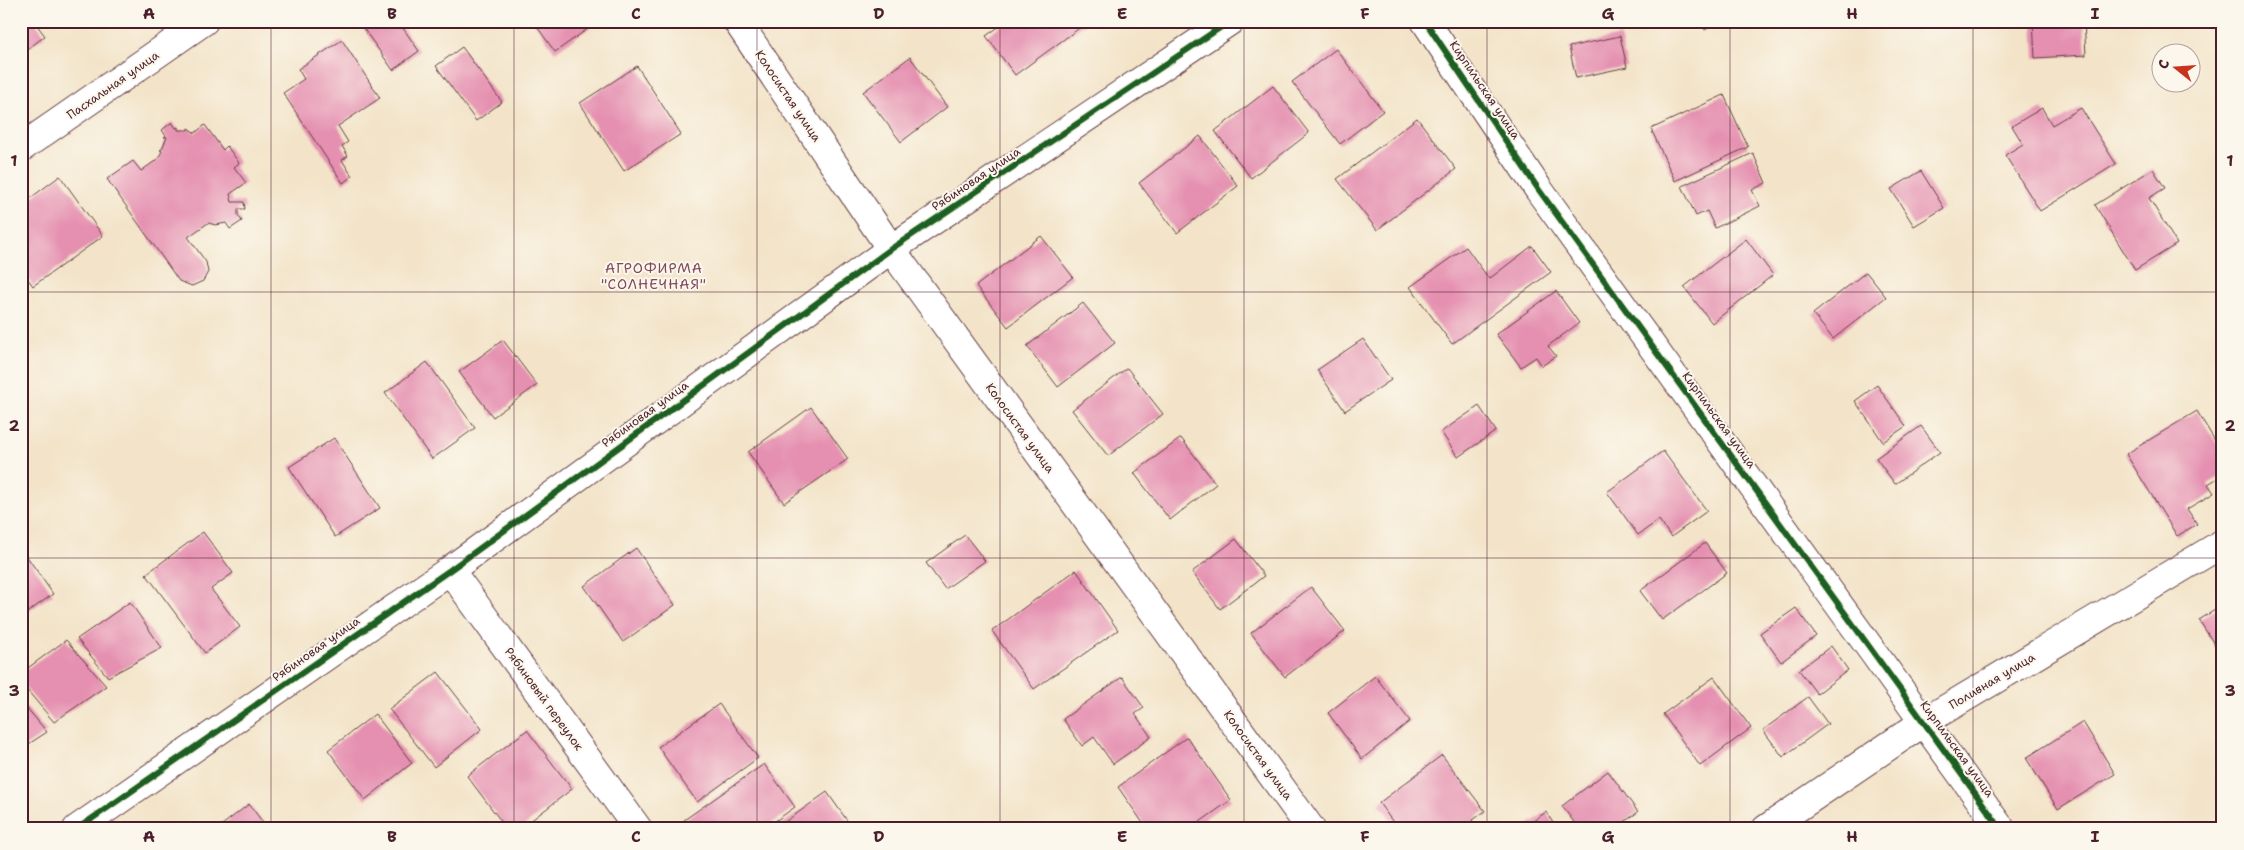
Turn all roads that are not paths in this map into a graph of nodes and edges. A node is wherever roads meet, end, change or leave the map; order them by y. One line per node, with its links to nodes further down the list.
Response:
1 (204, 21): 5 (street, Пасхальная улица)
2 (737, 21): 6 (street, Колосистая улица)
3 (1230, 21): 6 (street, Рябиновая улица)
4 (1425, 21): 9 (street, Кирпильская улица)
5 (21, 148)
6 (890, 249): 8 (street, Рябиновая улица); 12 (street, Колосистая улица)
7 (2223, 543): 9 (street, Поливная улица)
8 (450, 570): 10 (street, Рябиновая улица); 11 (street, Рябиновый переулок)
9 (1924, 722): 13 (street, Поливная улица); 14 (street, Кирпильская улица)
10 (77, 829)
11 (638, 829)
12 (1311, 829)
13 (1766, 829)
14 (2001, 829)

